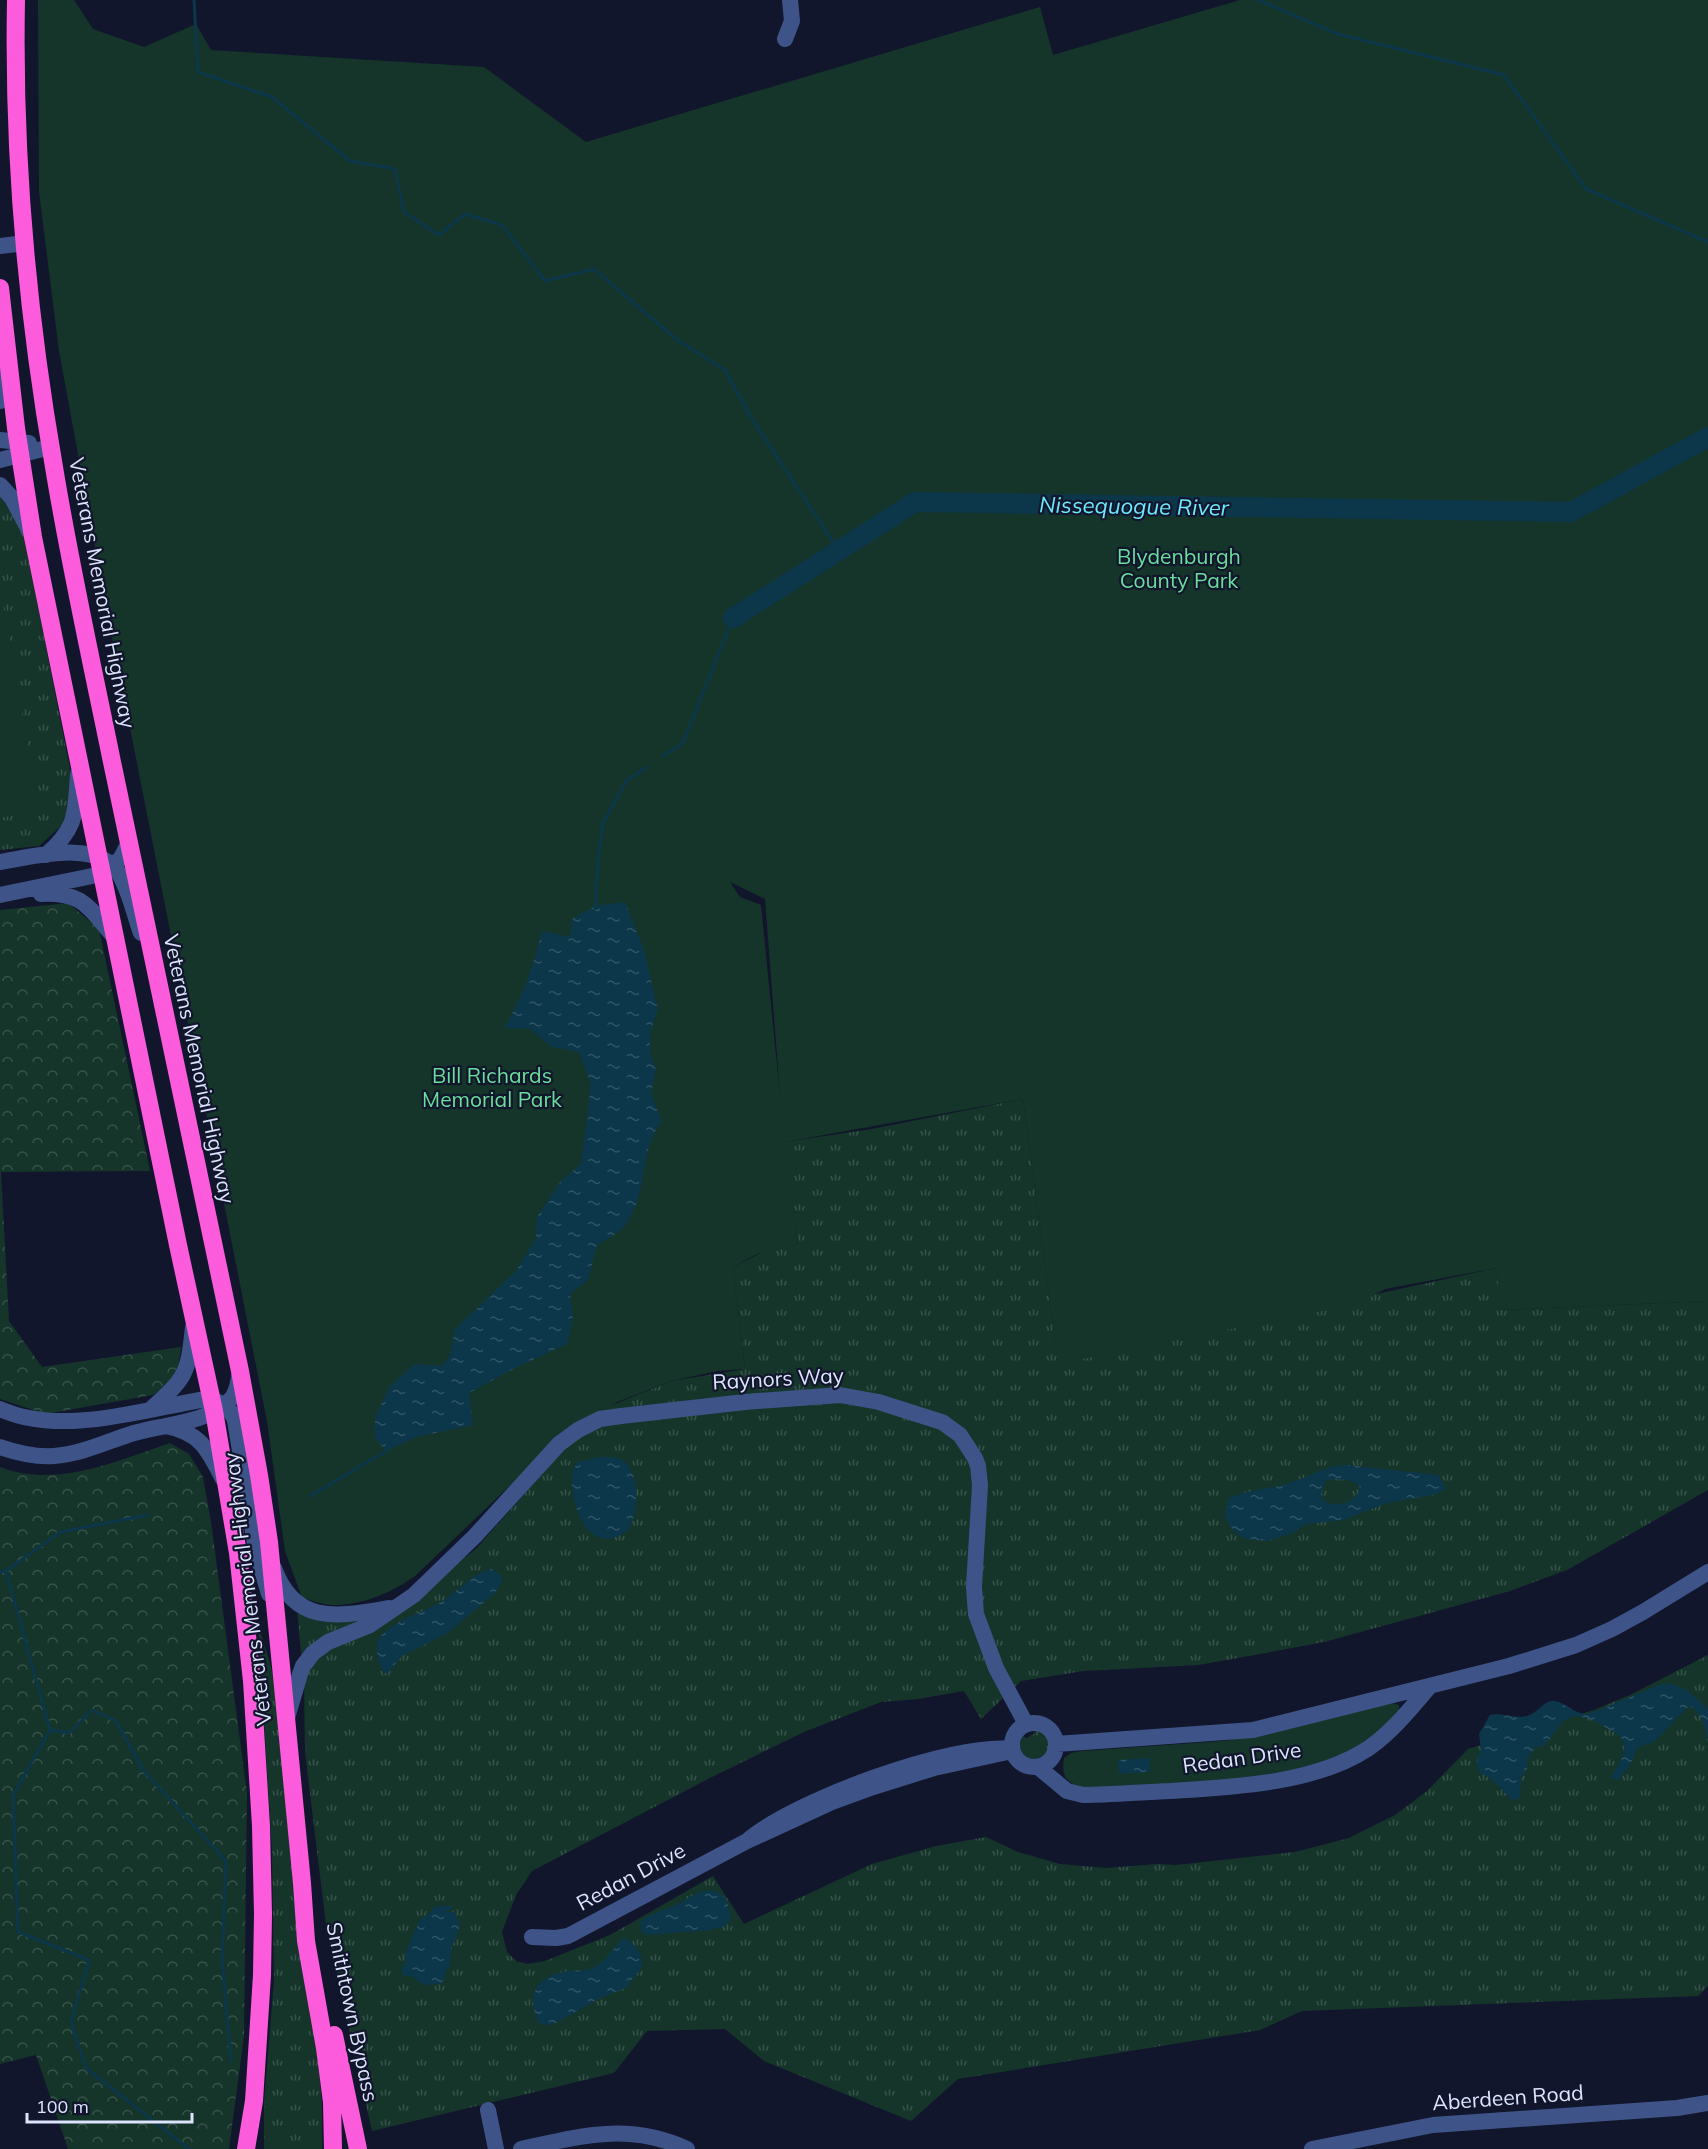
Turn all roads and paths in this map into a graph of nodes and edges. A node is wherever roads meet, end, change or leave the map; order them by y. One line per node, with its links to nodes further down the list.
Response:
1 (16, 0): 4 (highway, Veterans Memorial Highway)
2 (790, 0): 3 (street)
3 (785, 39)
4 (25, 243): 5 (street); 10 (highway, Veterans Memorial Highway)
5 (0, 246)
6 (0, 288): 7 (highway, Veterans Memorial Highway)
7 (7, 352): 8 (street); 9 (highway, Veterans Memorial Highway)
8 (0, 401)
9 (13, 445): 10 (street); 11 (street); 13 (highway, Veterans Memorial Highway)
10 (50, 447): 15 (highway, Veterans Memorial Highway)
11 (0, 460)
12 (0, 485): 13 (street)
13 (33, 537): 14 (highway, Veterans Memorial Highway)
14 (79, 764): 16 (street); 18 (highway, Veterans Memorial Highway)
15 (129, 842): 18 (street); 21 (highway, Veterans Memorial Highway)
16 (46, 855): 17 (street); 18 (street)
17 (0, 862)
18 (104, 866): 19 (street); 20 (highway, Veterans Memorial Highway); 21 (street)
19 (2, 895): 20 (street)
20 (115, 938): 22 (highway, Veterans Memorial Highway)
21 (156, 973): 23 (highway, Veterans Memorial Highway)
22 (194, 1314): 24 (highway, Veterans Memorial Highway); 26 (street)
23 (240, 1371): 24 (street); 30 (highway, Veterans Memorial Highway)
24 (217, 1406): 26 (street); 27 (street); 29 (highway, Veterans Memorial Highway); 33 (street)
25 (0, 1409): 26 (street)
26 (151, 1409)
27 (165, 1426): 28 (street); 29 (street)
28 (0, 1447)
29 (229, 1490): 42 (highway, Veterans Memorial Highway)
30 (272, 1561): 32 (street, Raynors Way); 33 (highway, Veterans Memorial Highway)
31 (1708, 1572): 34 (street, Redan Drive)
32 (397, 1606): 35 (street, Raynors Way); 36 (street, Raynors Way)
33 (278, 1624): 35 (highway, Veterans Memorial Highway)
34 (1430, 1686): 37 (street, Redan Drive); 39 (street, Redan Drive)
35 (287, 1719): 40 (highway, Veterans Memorial Highway)
36 (1026, 1724): 37 (street); 38 (street)
37 (1056, 1744): 39 (street)
38 (1012, 1750): 39 (street, Redan Drive); 41 (street, Redan Drive)
39 (1038, 1767)
40 (302, 1883): 47 (highway, Veterans Memorial Highway); 48 (highway, Smithtown Bypass)
41 (532, 1937)
42 (254, 2101): 45 (highway, Veterans Memorial Highway); 46 (highway)
43 (1708, 2103): 52 (street, Aberdeen Road)
44 (488, 2110): 49 (street)
45 (246, 2149)
46 (255, 2149)
47 (333, 2149)
48 (358, 2149)
49 (496, 2149)
50 (521, 2149): 51 (street)
51 (687, 2149)
52 (1312, 2149)

